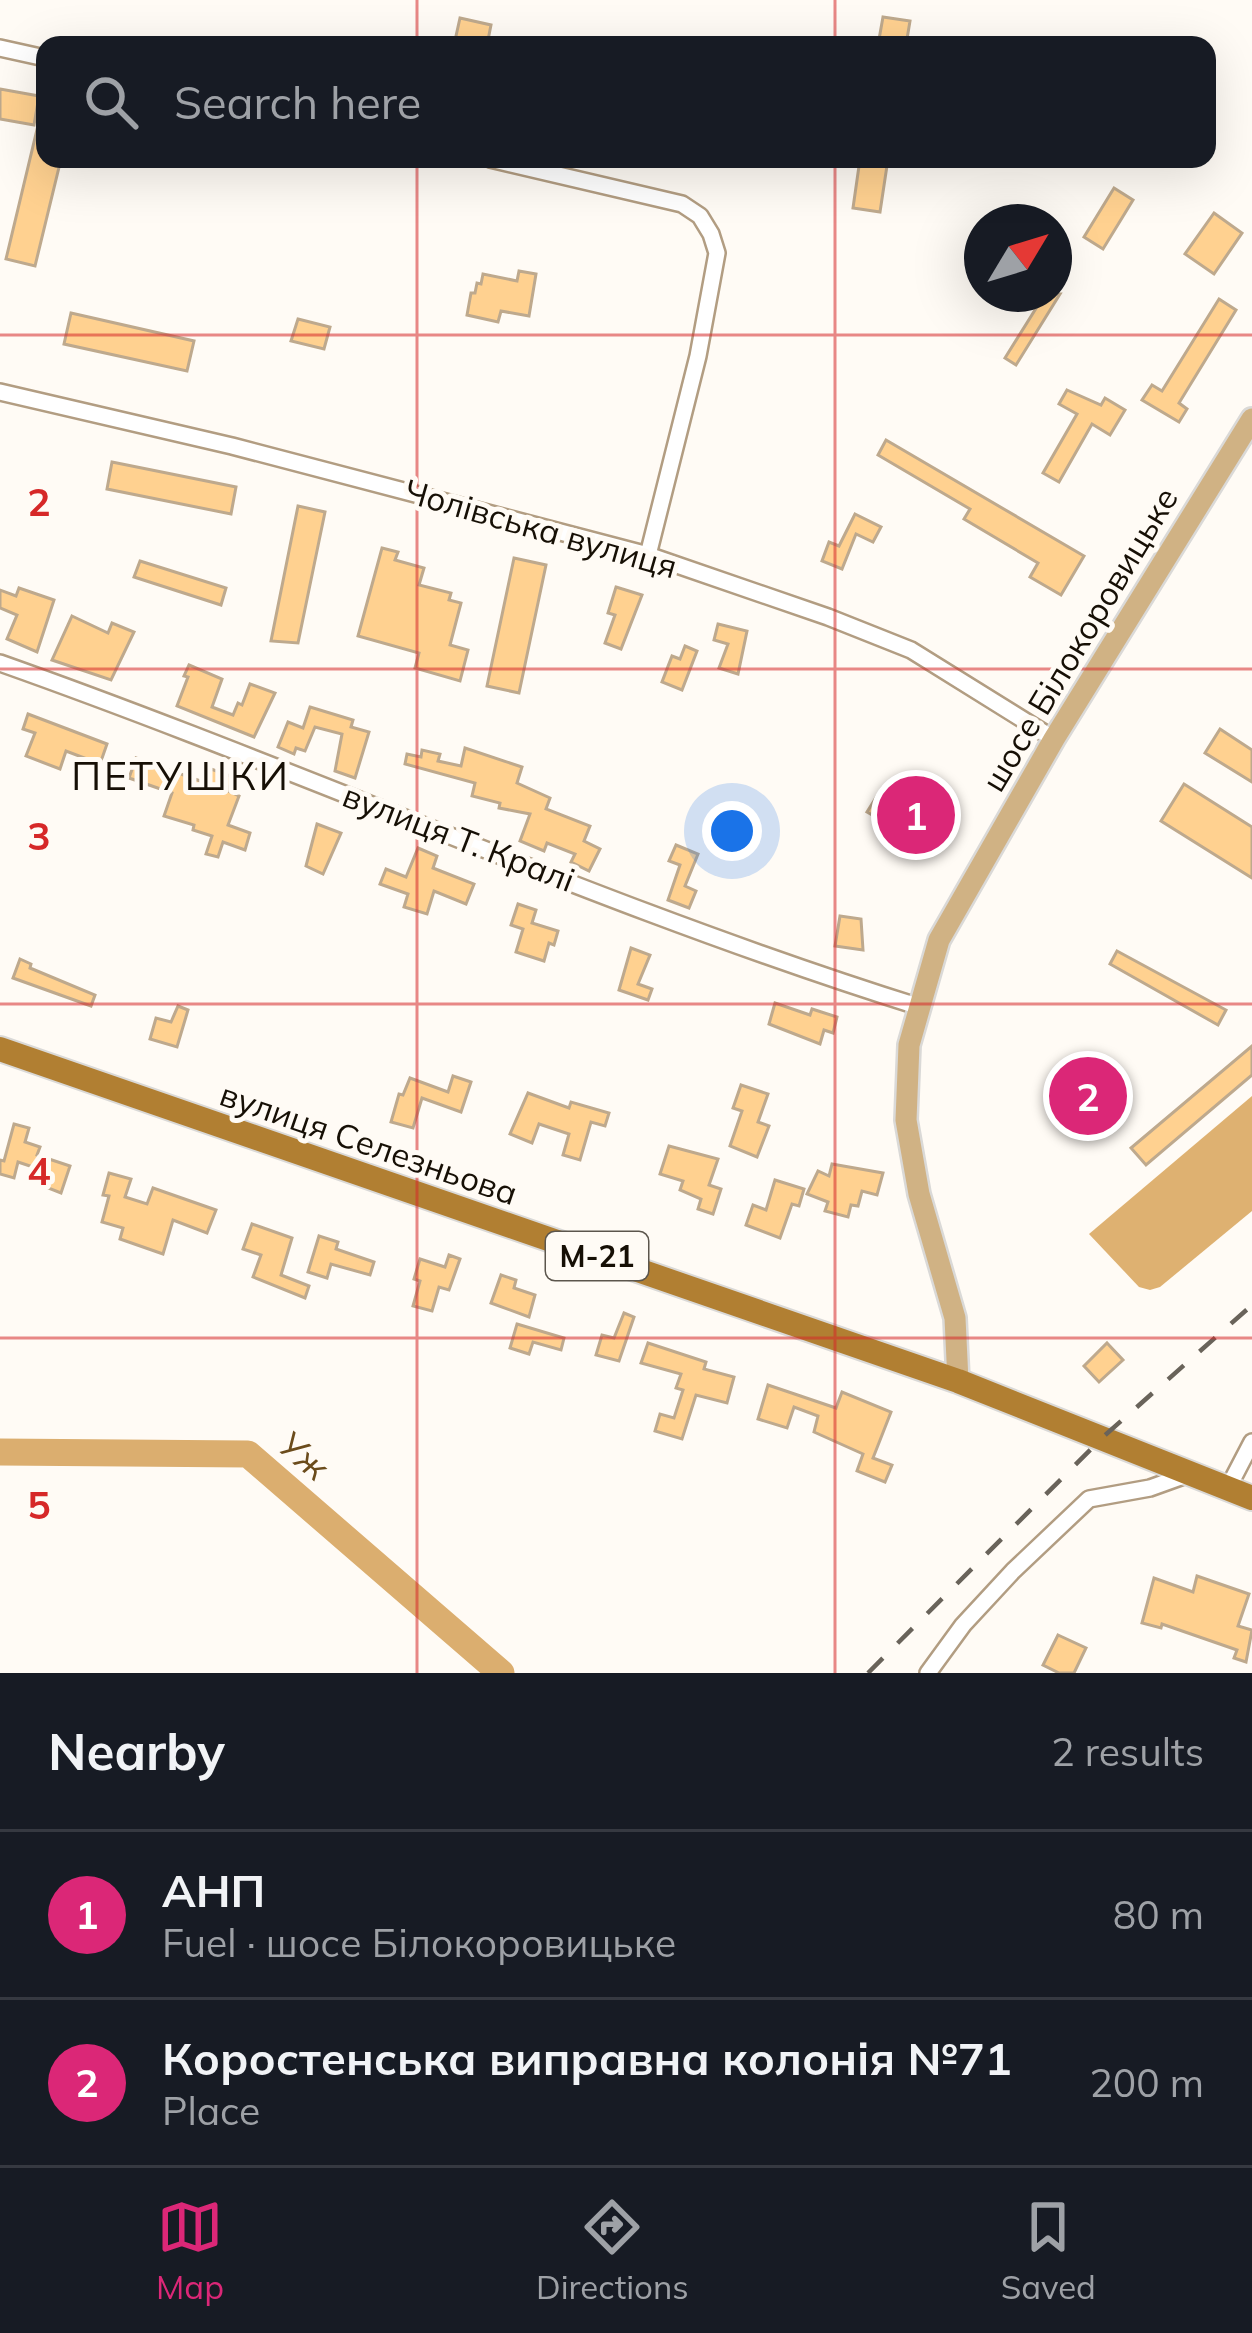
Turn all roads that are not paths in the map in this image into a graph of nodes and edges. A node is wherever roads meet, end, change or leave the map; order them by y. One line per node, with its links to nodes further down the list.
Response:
1 (0, 48): 2 (street)
2 (36, 56)
3 (528, 168): 6 (street)
4 (0, 392): 6 (street, Чолівська вулиця)
5 (1252, 418): 8 (main road, шосе Білокоровицьке)
6 (648, 555): 8 (street, Чолівська вулиця)
7 (0, 663): 9 (street, вулиця Т. Кралі)
8 (1054, 739): 9 (main road, шосе Білокоровицьке)
9 (920, 1007): 11 (main road, шосе Білокоровицьке)
10 (0, 1049): 11 (highway, вулиця Селезньова / М-21)
11 (958, 1381): 13 (highway, вулиця Селезньова / М-21)
12 (1252, 1442): 14 (street)
13 (1190, 1474): 14 (highway, М-21); 16 (street)
14 (1228, 1488): 15 (highway, М-21)
15 (1252, 1498)
16 (928, 1673)

